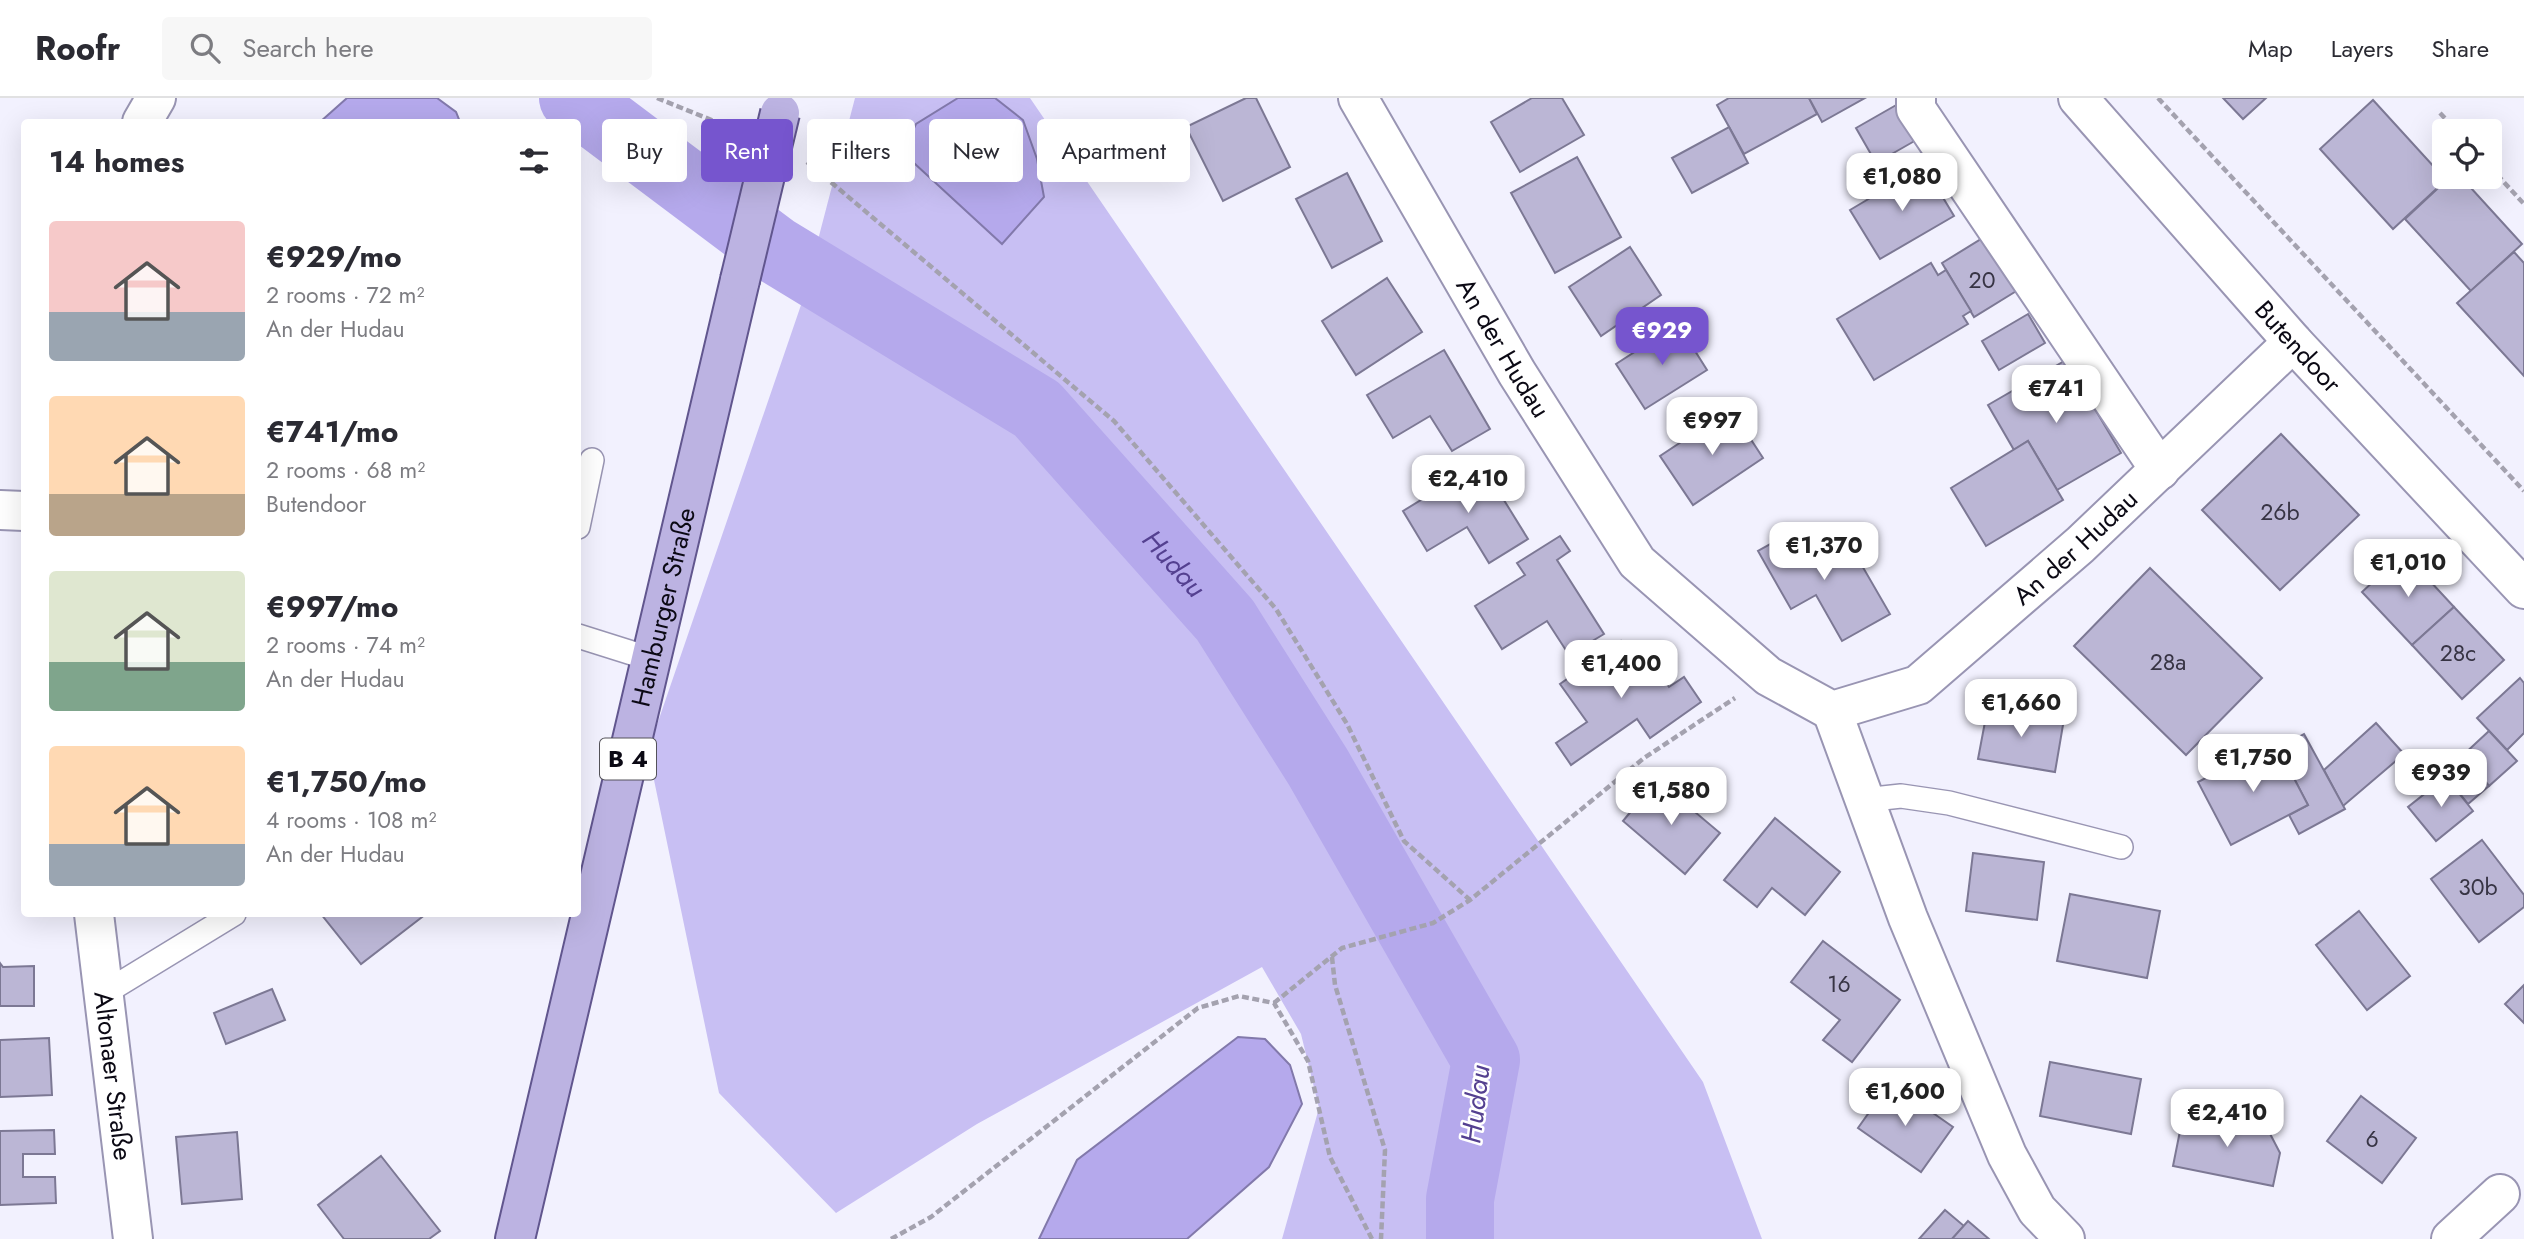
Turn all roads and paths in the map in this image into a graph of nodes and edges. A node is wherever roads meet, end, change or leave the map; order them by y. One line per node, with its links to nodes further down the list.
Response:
1 (156, 98): 9 (street)
2 (657, 98): 10 (path)
3 (1358, 98): 25 (street, An der Hudau)
4 (1916, 98): 17 (street)
5 (2078, 98): 15 (street, Butendoor)
6 (2158, 98): 18 (path)
7 (783, 105): 24 (main road, Hamburger Straße / B 4, bridge)
8 (2440, 113): 11 (path)
9 (144, 119)
10 (710, 119)
11 (2446, 119)
12 (798, 154): 29 (path)
13 (2502, 180): 14 (path)
14 (2524, 204)
15 (2292, 342): 17 (street, An der Hudau); 22 (street, Butendoor)
16 (592, 460): 21 (lane)
17 (2160, 470): 26 (street, An der Hudau)
18 (2524, 491)
19 (0, 510): 20 (street)
20 (21, 511)
21 (581, 513)
22 (2524, 589)
23 (581, 637): 24 (lane)
24 (651, 659): 37 (main road, Hamburger Straße / B 4)
25 (1768, 676): 26 (street, An der Hudau); 29 (path)
26 (1832, 711): 27 (street)
27 (1864, 800): 28 (lane); 41 (street)
28 (2121, 846)
29 (1470, 900): 32 (path)
30 (97, 917): 33 (street, Altonaer Straße)
31 (229, 917): 33 (lane)
32 (1332, 957): 34 (path); 40 (path)
33 (103, 994): 36 (street, Altonaer Straße)
34 (1274, 1003): 38 (path); 39 (path)
35 (2500, 1195): 42 (street)
36 (133, 1239)
37 (515, 1239)
38 (891, 1239)
39 (1372, 1239)
40 (1381, 1239)
41 (2064, 1239)
42 (2451, 1239)

